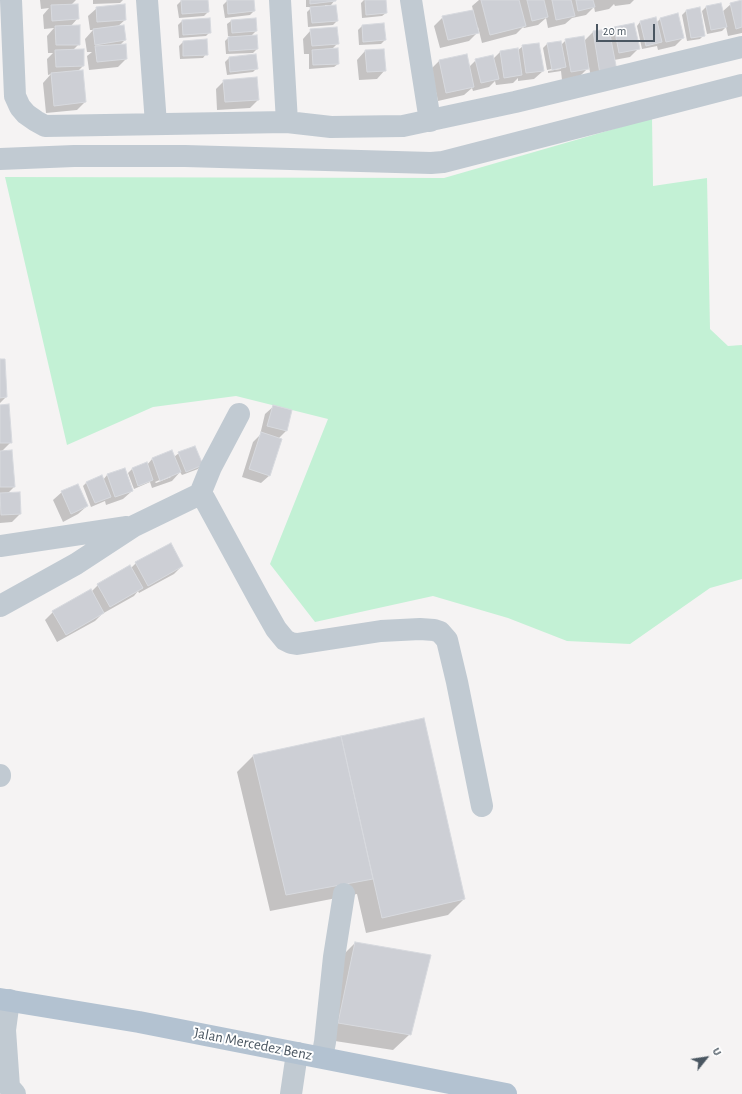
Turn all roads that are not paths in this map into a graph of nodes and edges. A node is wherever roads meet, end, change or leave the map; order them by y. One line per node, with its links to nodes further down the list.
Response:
1 (11, 0): 9 (street)
2 (147, 0): 9 (street)
3 (280, 0): 8 (street)
4 (411, 0): 7 (street)
5 (742, 47): 7 (street)
6 (742, 85): 10 (street)
7 (430, 121): 8 (street)
8 (287, 122): 9 (street)
9 (156, 124)
10 (0, 159)
11 (239, 414): 12 (street)
12 (200, 494): 13 (street); 16 (street)
13 (134, 526): 14 (street); 15 (street)
14 (0, 546)
15 (0, 606)
16 (482, 806)
17 (344, 894): 20 (street)
18 (4, 999): 19 (main road, Jalan Mercedez Benz); 21 (street)
19 (297, 1053): 20 (main road, Jalan Mercedez Benz); 22 (street)
20 (322, 1057): 23 (main road, Jalan Mercedez Benz)
21 (15, 1094)
22 (291, 1094)
23 (506, 1094)

